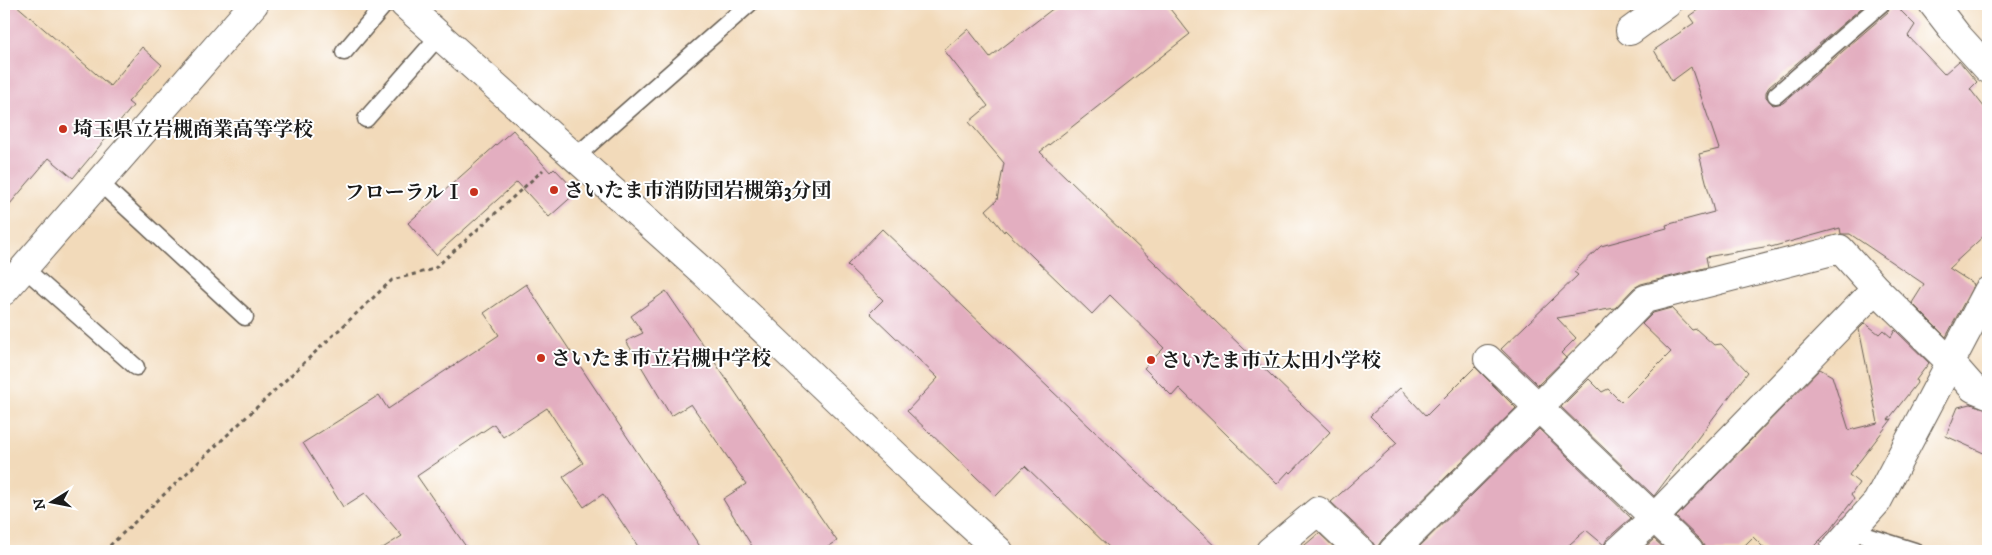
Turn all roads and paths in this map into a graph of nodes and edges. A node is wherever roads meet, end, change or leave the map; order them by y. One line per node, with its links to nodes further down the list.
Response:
1 (254, 4): 15 (street)
2 (385, 4): 10 (lane)
3 (404, 4): 9 (street)
4 (749, 4): 14 (lane)
5 (1667, 4): 8 (street)
6 (1881, 4): 12 (lane)
7 (1932, 4): 11 (street)
8 (1630, 31)
9 (439, 36): 13 (lane); 14 (street)
10 (344, 52)
11 (1988, 69)
12 (1776, 95)
13 (366, 119)
14 (570, 153): 28 (path); 29 (street)
15 (99, 182): 16 (street); 20 (lane)
16 (24, 268): 18 (street); 23 (lane)
17 (1876, 289): 22 (street); 25 (street); 26 (street)
18 (4, 291)
19 (1988, 291): 22 (street)
20 (245, 317)
21 (1488, 359): 25 (street)
22 (1951, 363): 24 (street); 27 (street)
23 (136, 367)
24 (1988, 394)
25 (1539, 407): 26 (street); 32 (street)
26 (1654, 518): 33 (street); 34 (street)
27 (1852, 531): 35 (street); 36 (lane)
28 (104, 551)
29 (999, 551)
30 (1270, 551): 31 (street)
31 (1360, 551)
32 (1393, 551)
33 (1618, 551)
34 (1690, 551)
35 (1834, 551)
36 (1915, 551)

